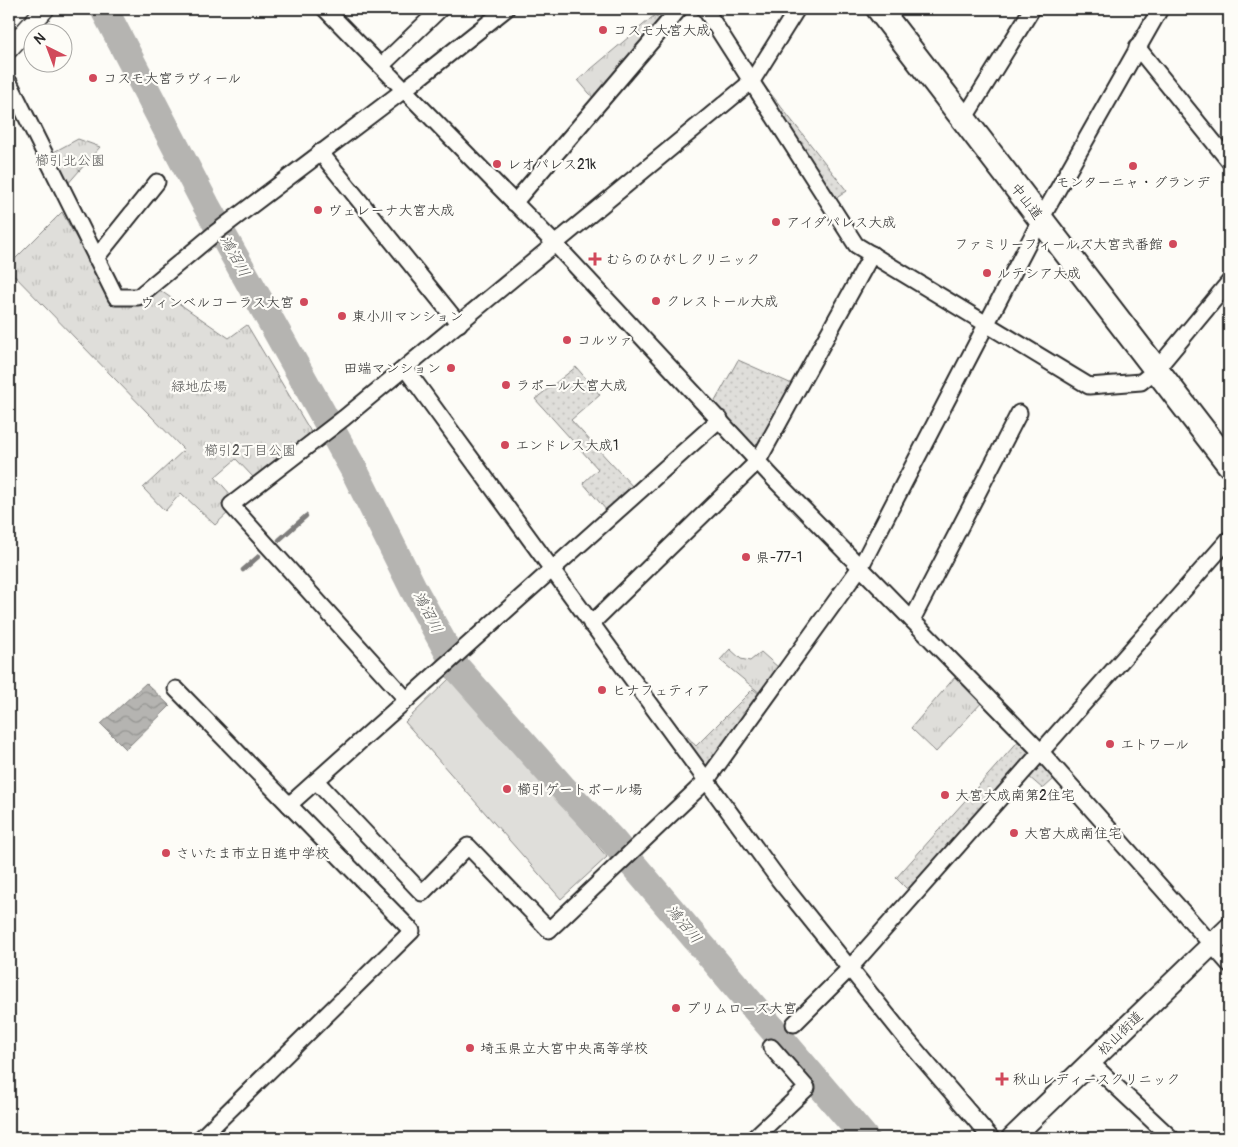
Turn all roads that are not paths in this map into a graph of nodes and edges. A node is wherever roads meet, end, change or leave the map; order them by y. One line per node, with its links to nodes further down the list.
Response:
1 (45, 9): 12 (street)
2 (325, 9): 13 (street)
3 (440, 9): 13 (street)
4 (506, 9): 16 (street)
5 (679, 9): 21 (street)
6 (705, 9): 15 (street)
7 (797, 9): 15 (street)
8 (879, 9): 17 (highway, 中山道)
9 (1032, 9): 17 (street)
10 (1160, 9): 11 (street)
11 (1137, 48): 19 (street); 22 (street)
12 (9, 49)
13 (381, 66): 16 (street)
14 (9, 82): 25 (street)
15 (752, 82): 23 (street); 24 (street)
16 (404, 90): 18 (street); 21 (street)
17 (964, 119): 22 (highway, 中山道)
18 (320, 152): 25 (street); 27 (street)
19 (1229, 161)
20 (157, 182): 25 (street)
21 (514, 203): 23 (street)
22 (1041, 219): 28 (street); 30 (highway, 中山道)
23 (556, 245): 27 (street); 32 (street)
24 (872, 254): 28 (street); 33 (street)
25 (96, 258)
26 (1229, 282): 30 (street)
27 (459, 324): 29 (street)
28 (987, 324): 30 (street); 36 (street)
29 (405, 368): 37 (street); 41 (street)
30 (1156, 370): 34 (highway, 中山道)
31 (1019, 413): 38 (street)
32 (720, 419): 33 (street); 37 (street)
33 (758, 461): 36 (street); 39 (street)
34 (1229, 464)
35 (1229, 539): 42 (street)
36 (861, 566): 38 (street); 44 (street)
37 (552, 571): 39 (street); 41 (street)
38 (912, 620): 42 (street)
39 (591, 624): 44 (street)
40 (176, 689): 45 (street)
41 (406, 700): 43 (street)
42 (1041, 752): 47 (street); 49 (street)
43 (316, 781): 44 (street); 45 (street)
44 (706, 781): 49 (street)
45 (289, 805): 53 (street)
46 (1229, 928): 47 (main road, 松山街道)
47 (1212, 945): 48 (street); 52 (main road, 松山街道)
48 (1229, 964)
49 (849, 969): 50 (street); 55 (street)
50 (794, 1024)
51 (771, 1047): 54 (street)
52 (1090, 1062): 56 (main road, 松山街道); 57 (street)
53 (200, 1138)
54 (754, 1138)
55 (992, 1138)
56 (1012, 1138)
57 (1171, 1138)

